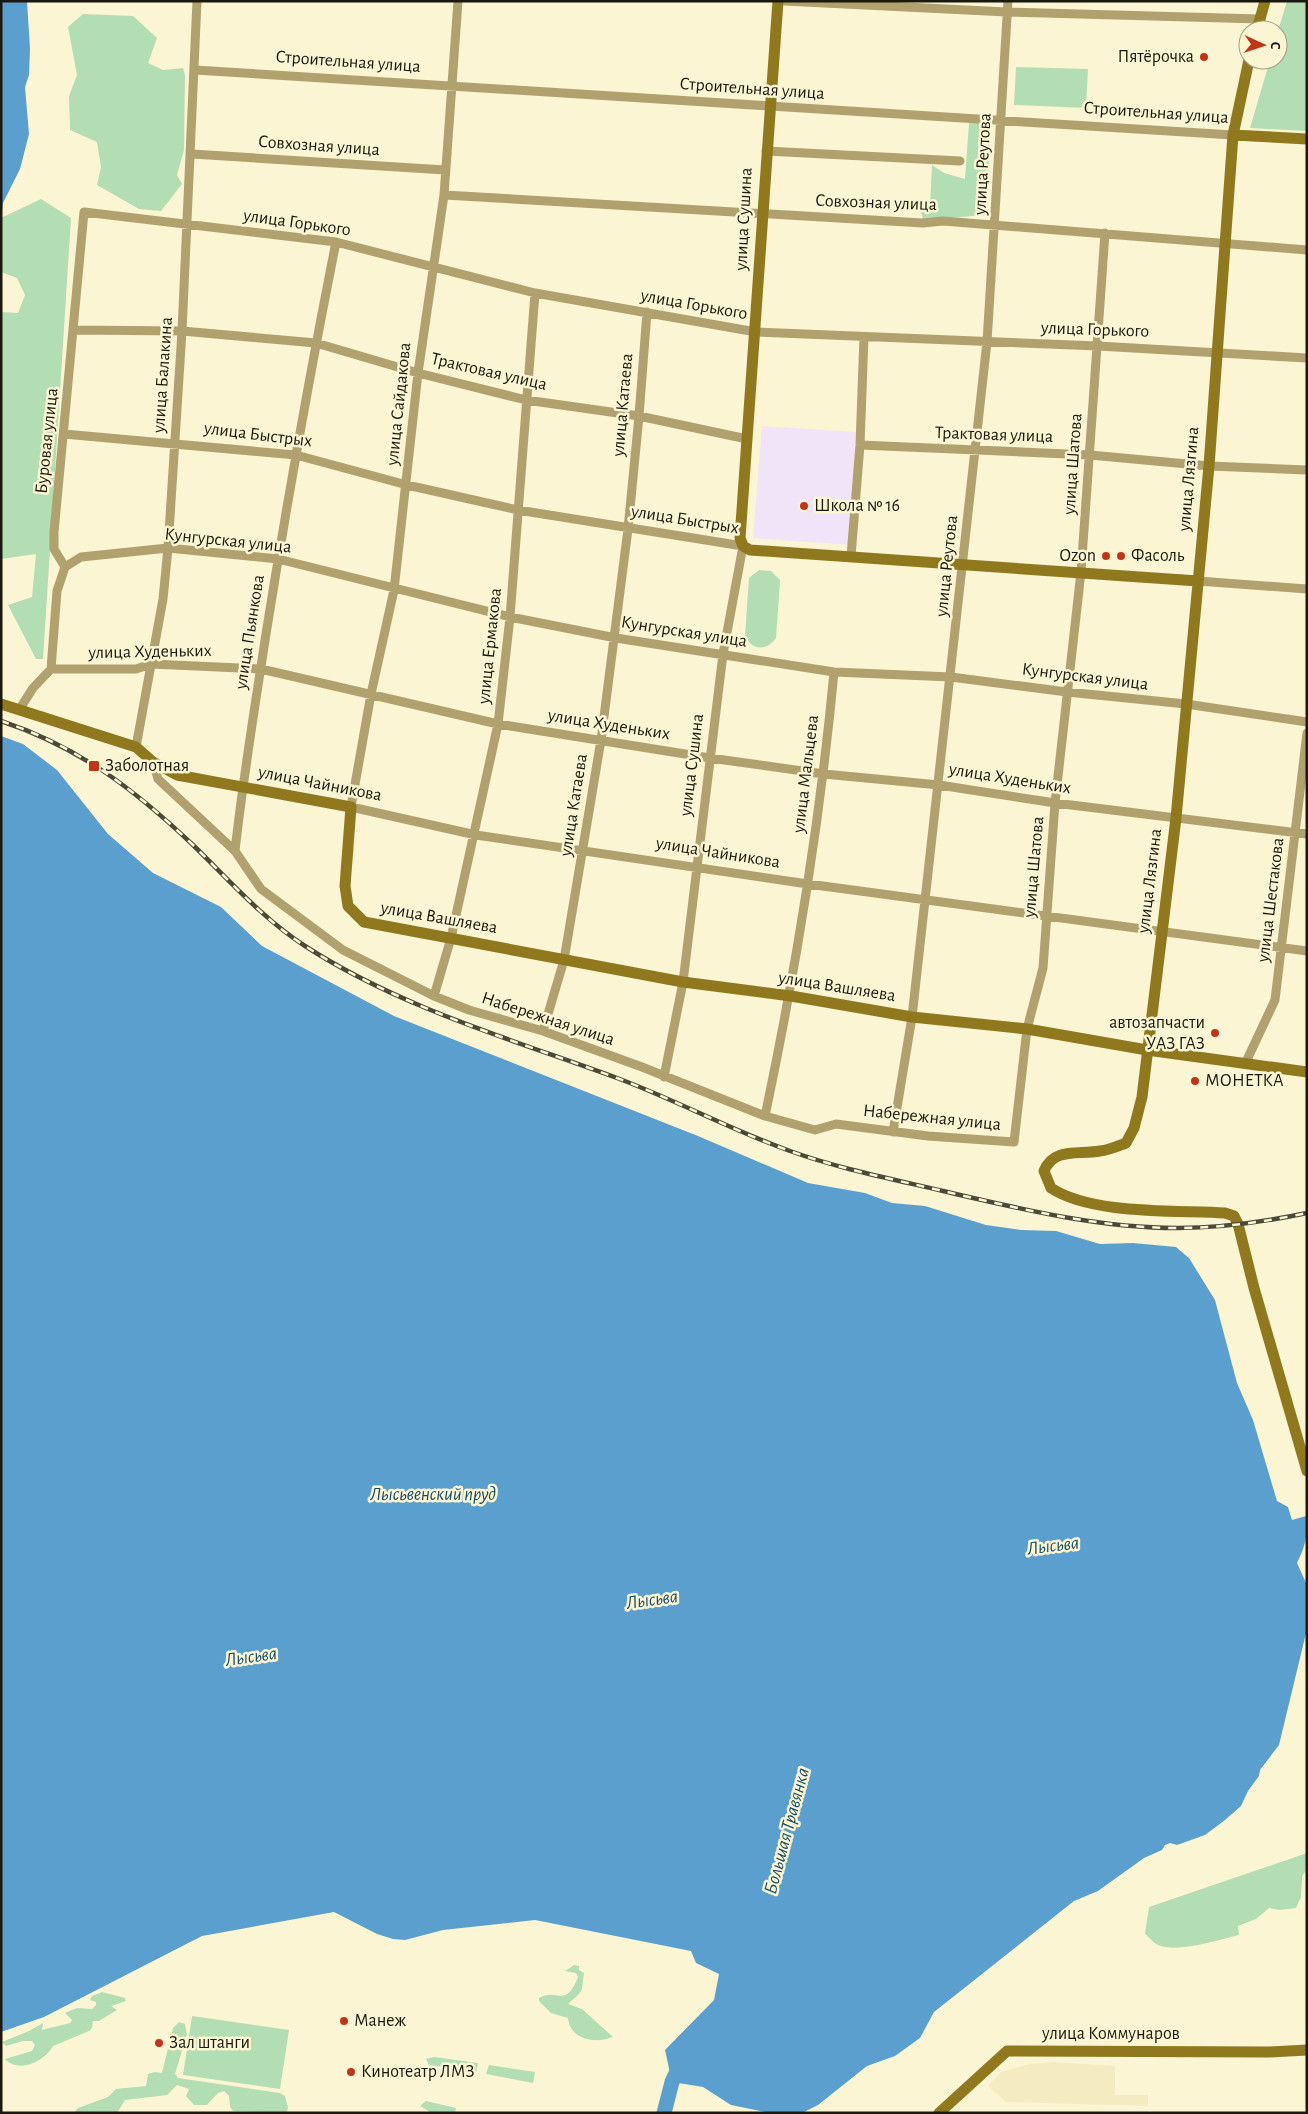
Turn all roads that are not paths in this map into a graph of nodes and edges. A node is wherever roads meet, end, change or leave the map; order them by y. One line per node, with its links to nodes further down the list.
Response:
1 (197, 1): 10 (street, улица Балакина)
2 (458, 1): 12 (street, улица Сайдакова)
3 (778, 1): 13 (street, улица Сушина)
4 (784, 1): 7 (street)
5 (1008, 1): 7 (street, улица Реутова)
6 (1265, 1): 8 (street)
7 (1007, 12): 9 (street); 14 (street, улица Реутова)
8 (1259, 20)
9 (1238, 23)
10 (195, 70): 12 (street, Строительная улица); 18 (street, улица Балакина)
11 (1247, 70): 15 (street, улица Лязгина)
12 (452, 87): 13 (street, Строительная улица); 20 (street, улица Сайдакова)
13 (769, 108): 14 (street, Строительная улица); 17 (street, улица Сушина)
14 (1001, 121): 15 (street, Строительная улица); 24 (street, улица Реутова)
15 (1233, 135): 16 (street, Строительная улица); 28 (street, улица Лязгина)
16 (1307, 139)
17 (766, 151): 19 (street); 23 (street, улица Сушина)
18 (192, 154): 20 (street, Совхозная улица); 25 (street, улица Балакина)
19 (960, 161)
20 (445, 170): 21 (street, улица Сайдакова)
21 (444, 195): 23 (street, Совхозная улица); 30 (street, улица Сайдакова)
22 (84, 212): 25 (street, улица Горького); 33 (street, Буровая улица)
23 (762, 214): 24 (street, Совхозная улица); 35 (street, улица Сушина)
24 (995, 225): 26 (street, Совхозная улица); 37 (street, улица Реутова)
25 (187, 226): 27 (street, улица Горького); 34 (street, улица Балакина)
26 (1105, 233): 28 (street, Совхозная улица); 39 (street, улица Шатова)
27 (336, 242): 30 (street, улица Горького); 38 (street, улица Пьянкова)
28 (1225, 244): 29 (street, Совхозная улица); 40 (street, улица Лязгина)
29 (1307, 250)
30 (433, 267): 31 (street, улица Горького); 42 (street, улица Сайдакова)
31 (535, 293): 32 (street, улица Горького); 43 (street, улица Ермакова)
32 (647, 312): 35 (street, улица Горького); 44 (street, улица Катаева)
33 (75, 330): 34 (street, Трактовая улица); 45 (street, Буровая улица)
34 (182, 331): 38 (street, Трактовая улица); 47 (street, улица Балакина)
35 (756, 332): 36 (street, улица Горького); 46 (street, улица Сушина)
36 (864, 337): 37 (street, улица Горького); 48 (street)
37 (987, 342): 39 (street, улица Горького); 49 (street, улица Реутова)
38 (316, 343): 42 (street, Трактовая улица); 50 (street, улица Пьянкова)
39 (1098, 346): 40 (street, улица Горького); 51 (street, улица Шатова)
40 (1217, 352): 41 (street, улица Горького); 52 (street, улица Лязгина)
41 (1307, 358)
42 (418, 373): 43 (street, Трактовая улица); 54 (street, улица Сайдакова)
43 (526, 400): 44 (street, Трактовая улица); 55 (street, улица Ермакова)
44 (640, 416): 46 (street, Трактовая улица); 56 (street, улица Катаева)
45 (64, 434): 47 (street, улица Быстрых); 62 (street, Буровая улица)
46 (747, 439): 57 (street, улица Сушина)
47 (175, 443): 50 (street, улица Быстрых); 58 (street, улица Балакина)
48 (860, 445): 49 (street, Трактовая улица); 59 (street)
49 (976, 450): 51 (street, Трактовая улица); 61 (street, улица Реутова)
50 (296, 455): 54 (street, улица Быстрых); 60 (street, улица Пьянкова)
51 (1090, 455): 52 (street, Трактовая улица); 63 (street, улица Шатова)
52 (1209, 466): 53 (street, Трактовая улица); 64 (street, улица Лязгина)
53 (1307, 470)
54 (407, 485): 55 (street, улица Быстрых); 66 (street, улица Сайдакова)
55 (518, 510): 56 (street, улица Быстрых); 67 (street, улица Ермакова)
56 (628, 528): 57 (street, улица Быстрых); 68 (street, улица Катаева)
57 (743, 546): 59 (street, улица Быстрых); 69 (street, улица Сушина)
58 (168, 548): 60 (street, Кунгурская улица); 62 (street, Кунгурская улица); 70 (street, улица Балакина)
59 (851, 556): 61 (street, улица Быстрых)
60 (278, 559): 66 (street, Кунгурская улица); 72 (street, улица Пьянкова)
61 (963, 564): 63 (street, улица Быстрых); 74 (street, улица Реутова)
62 (65, 567): 71 (street)
63 (1081, 572): 64 (street, улица Быстрых); 75 (street, улица Шатова)
64 (1198, 582): 65 (street, улица Быстрых); 78 (street, улица Лязгина)
65 (1307, 589)
66 (394, 590): 67 (street, Кунгурская улица); 76 (street, улица Сайдакова)
67 (510, 617): 68 (street, Кунгурская улица); 81 (street, улица Ермакова)
68 (616, 638): 69 (street, Кунгурская улица); 83 (street, улица Катаева)
69 (723, 654): 73 (street, Кунгурская улица); 85 (street, улица Сушина)
70 (151, 664): 71 (street, улица Худеньких); 72 (street, улица Худеньких); 84 (street, улица Балакина)
71 (51, 669): 79 (street)
72 (261, 669): 76 (street, улица Худеньких); 89 (street, улица Пьянкова)
73 (834, 672): 74 (street, Кунгурская улица); 87 (street, улица Мальцева)
74 (951, 676): 75 (street, Кунгурская улица); 88 (street, улица Реутова)
75 (1067, 692): 78 (street, Кунгурская улица); 90 (street, улица Шатова)
76 (371, 694): 81 (street, улица Худеньких); 91 (street, улица Сайдакова)
77 (1, 704): 79 (street)
78 (1186, 704): 80 (street, Кунгурская улица); 92 (street, улица Лязгина)
79 (19, 710): 84 (street)
80 (1307, 722)
81 (498, 724): 83 (street, улица Худеньких); 95 (street, улица Ермакова)
82 (1307, 733): 93 (street, улица Шестакова)
83 (602, 740): 85 (street, улица Худеньких); 96 (street, улица Катаева)
84 (136, 747): 86 (street, улица Чайникова)
85 (710, 758): 87 (street, улица Худеньких); 98 (street, улица Сушина)
86 (153, 762): 89 (street, улица Чайникова); 97 (street, Набережная улица)
87 (824, 774): 88 (street, улица Худеньких); 99 (street, улица Мальцева)
88 (939, 785): 90 (street, улица Худеньких); 100 (street, улица Реутова)
89 (242, 787): 91 (street, улица Чайникова); 97 (street, улица Пьянкова)
90 (1055, 803): 92 (street, улица Худеньких); 101 (street, улица Шатова)
91 (351, 807): 95 (street, улица Чайникова); 103 (street, улица Вашляева)
92 (1176, 818): 93 (street, улица Худеньких); 102 (street, улица Лязгина)
93 (1296, 833): 94 (street, улица Худеньких); 104 (street, улица Шестакова)
94 (1307, 834)
95 (476, 835): 96 (street, улица Чайникова); 103 (street, улица Ермакова)
96 (584, 850): 98 (street, улица Чайникова); 106 (street, улица Катаева)
97 (235, 851): 108 (street, Набережная улица)
98 (697, 868): 99 (street, улица Чайникова); 107 (street, улица Сушина)
99 (808, 884): 100 (street, улица Чайникова); 109 (street, улица Мальцева)
100 (925, 898): 101 (street, улица Чайникова); 110 (street, улица Реутова)
101 (1046, 916): 102 (street, улица Чайникова); 111 (street, улица Шатова)
102 (1162, 931): 104 (street, улица Чайникова); 113 (street, улица Лязгина)
103 (452, 938): 106 (street, улица Вашляева); 108 (street, улица Ермакова)
104 (1281, 947): 105 (street, улица Чайникова); 114 (street, улица Шестакова)
105 (1307, 951)
106 (564, 960): 107 (street, улица Вашляева); 112 (street, улица Катаева)
107 (683, 982): 109 (street, улица Вашляева); 116 (street, улица Сушина)
108 (434, 996): 112 (street, Набережная улица)
109 (790, 996): 110 (street, улица Вашляева); 117 (street, улица Мальцева)
110 (912, 1017): 111 (street, улица Вашляева); 118 (street, улица Реутова)
111 (1027, 1029): 113 (street, улица Вашляева); 119 (street, улица Шатова)
112 (543, 1032): 116 (street, Набережная улица)
113 (1147, 1050): 114 (street, улица Вашляева); 120 (street, улица Лязгина)
114 (1245, 1064): 115 (street, улица Вашляева)
115 (1307, 1072)
116 (664, 1077): 117 (street, Набережная улица)
117 (765, 1116): 118 (street, Набережная улица)
118 (893, 1132): 119 (street, Набережная улица)
119 (1014, 1142)
120 (1307, 1471)
121 (1307, 2050): 122 (street, улица Коммунаров)
122 (939, 2113)

